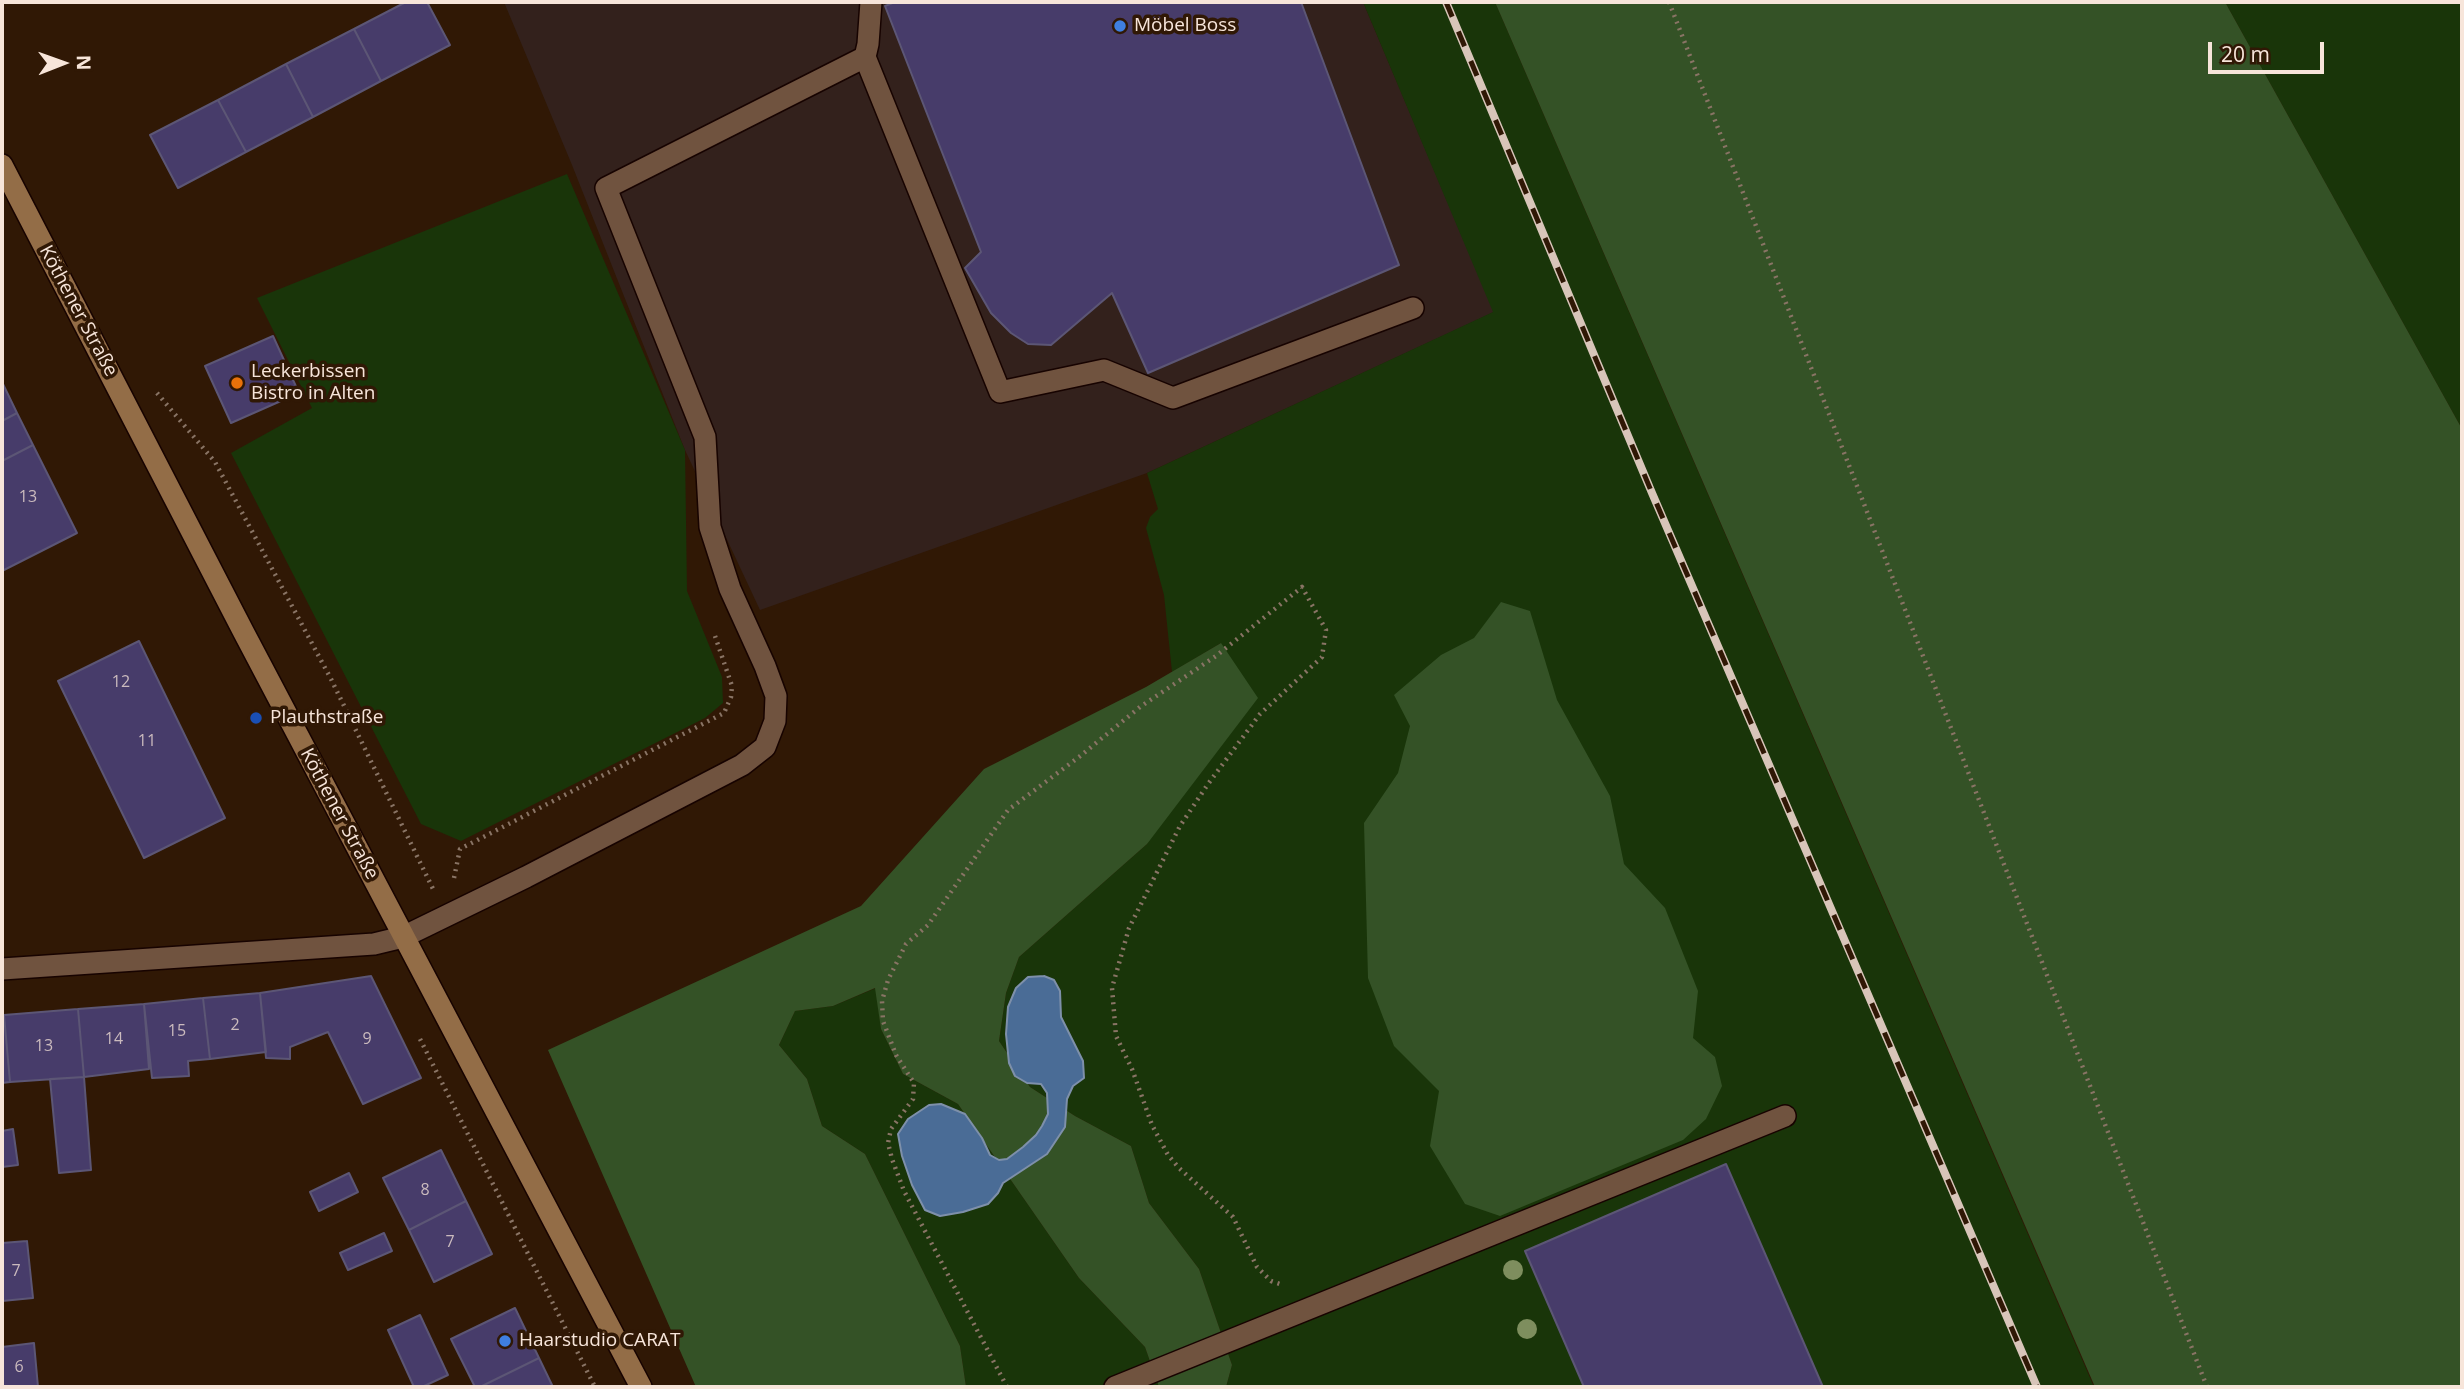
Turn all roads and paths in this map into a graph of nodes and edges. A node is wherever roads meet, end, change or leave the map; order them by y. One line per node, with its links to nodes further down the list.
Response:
1 (871, 2): 3 (street)
2 (1668, 2): 18 (path)
3 (865, 57): 5 (street); 8 (street)
4 (2, 165): 9 (main road, Köthener Straße)
5 (1413, 308)
6 (149, 383): 8 (path)
7 (713, 633): 8 (path)
8 (447, 917): 9 (street)
9 (403, 937): 10 (street); 15 (main road, Köthener Straße)
10 (2, 968)
11 (414, 1027): 14 (path)
12 (1785, 1116): 13 (street)
13 (1331, 1299): 16 (path); 17 (street)
14 (595, 1387)
15 (641, 1387)
16 (1007, 1387)
17 (1115, 1387)
18 (2207, 1387)

